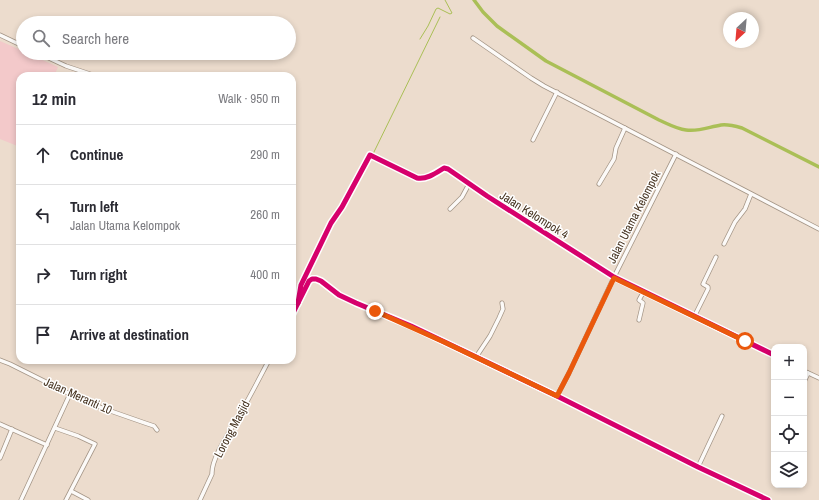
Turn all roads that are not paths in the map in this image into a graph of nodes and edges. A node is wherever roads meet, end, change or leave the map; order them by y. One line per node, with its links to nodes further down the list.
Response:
1 (0, 35): 3 (street)
2 (473, 38): 6 (street)
3 (16, 43)
4 (53, 60): 5 (street)
5 (84, 72)
6 (557, 92): 7 (street); 8 (street)
7 (625, 128): 9 (street); 11 (street)
8 (533, 140)
9 (676, 154): 12 (street); 17 (street, Jalan Utama Kelompok)
10 (469, 184): 13 (street); 17 (street, Jalan Kelompok 4); 19 (street, Jalan Kelompok 4)
11 (599, 184)
12 (751, 194): 14 (street); 15 (street)
13 (450, 209)
14 (819, 229)
15 (724, 244)
16 (716, 258): 22 (street)
17 (614, 278): 18 (street, Jalan Kelompok 4); 32 (street, Jalan Utama Kelompok)
18 (644, 291): 22 (street, Jalan Kelompok 4); 23 (street)
19 (298, 303): 21 (street); 25 (street)
20 (502, 303): 25 (street)
21 (296, 307)
22 (694, 317): 24 (street, Jalan Kelompok 4)
23 (639, 320)
24 (771, 355)
25 (476, 357): 32 (street)
26 (0, 360): 31 (street, Jalan Meranti 10)
27 (267, 364): 45 (street, Lorong Masjid)
28 (808, 373): 29 (street); 30 (street)
29 (819, 378)
30 (805, 380)
31 (70, 394): 35 (street); 37 (street, Jalan Meranti 10)
32 (557, 396): 40 (street)
33 (722, 416): 40 (street)
34 (0, 424): 36 (street)
35 (55, 428): 38 (street); 41 (street)
36 (12, 429): 38 (street); 39 (street)
37 (157, 430)
38 (47, 445): 42 (street)
39 (0, 458)
40 (698, 467): 46 (street)
41 (71, 491): 43 (street); 44 (street)
42 (20, 500)
43 (66, 500)
44 (88, 500)
45 (200, 500)
46 (768, 500)

